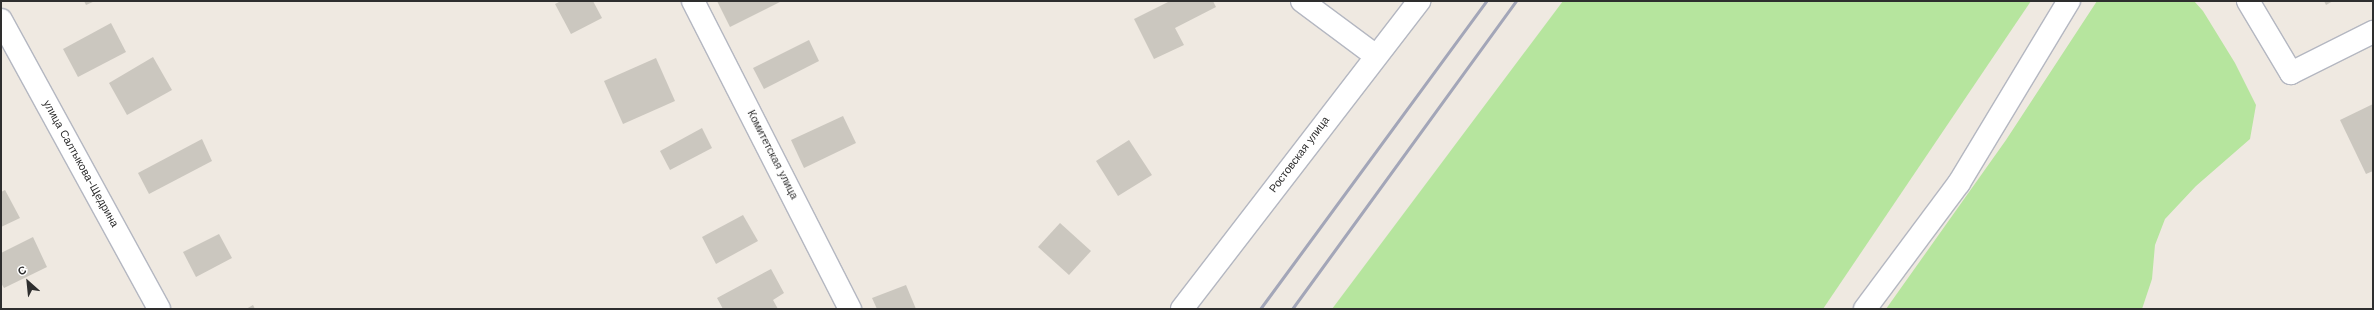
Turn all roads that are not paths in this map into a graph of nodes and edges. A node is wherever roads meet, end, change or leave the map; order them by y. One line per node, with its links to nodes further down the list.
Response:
1 (693, 1): 10 (street, Комитетская улица)
2 (1302, 1): 8 (street)
3 (1420, 1): 8 (street, Ростовская улица)
4 (2069, 1): 12 (street)
5 (2248, 1): 7 (street)
6 (1, 20): 9 (street, улица Салтыкова-Щедрина)
7 (2373, 32)
8 (1376, 56): 11 (street, Ростовская улица)
9 (159, 309)
10 (850, 309)
11 (1182, 309)
12 (1865, 309)

